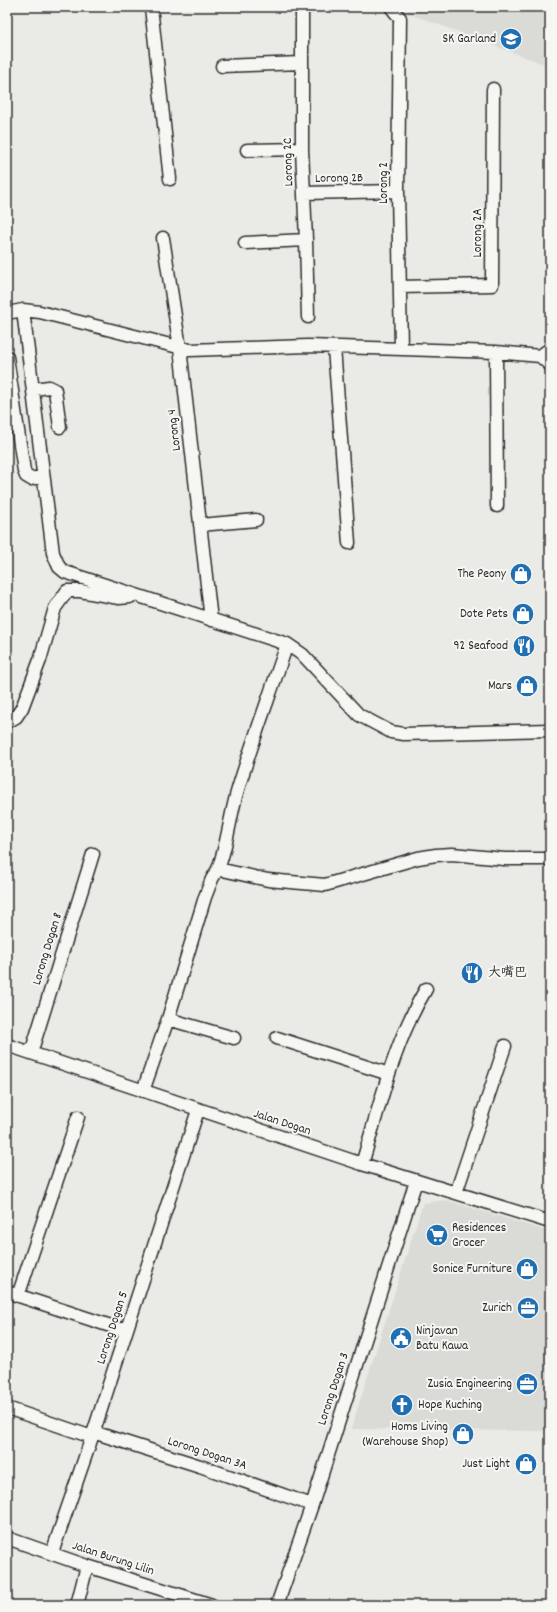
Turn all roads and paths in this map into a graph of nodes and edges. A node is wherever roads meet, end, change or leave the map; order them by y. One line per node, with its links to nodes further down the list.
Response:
1 (151, 7): 9 (street)
2 (302, 7): 4 (street, Lorong 2C)
3 (391, 7): 10 (street, Lorong 2)
4 (301, 63): 5 (street); 8 (street, Lorong 2C)
5 (222, 66)
6 (493, 88): 15 (street, Lorong 2A)
7 (247, 150): 8 (street)
8 (302, 150): 11 (street, Lorong 2C)
9 (170, 179)
10 (398, 191): 11 (street, Lorong 2B); 15 (street, Lorong 2)
11 (304, 193): 13 (street, Lorong 2C)
12 (163, 238): 19 (street, Lorong 4)
13 (306, 240): 14 (street); 18 (street, Lorong 2C)
14 (245, 243)
15 (400, 287): 21 (street, Lorong 2)
16 (23, 310): 17 (street); 19 (street); 27 (street)
17 (7, 313)
18 (308, 317)
19 (180, 348): 20 (street); 32 (street, Lorong 4)
20 (334, 348): 21 (street); 33 (street)
21 (401, 348): 23 (street)
22 (550, 348): 24 (street)
23 (496, 352): 24 (street); 30 (street)
24 (540, 356): 26 (street)
25 (7, 357): 29 (street)
26 (550, 365)
27 (34, 389): 28 (street); 29 (street)
28 (60, 427)
29 (44, 476): 34 (street)
30 (497, 506)
31 (256, 520): 32 (street)
32 (200, 525): 35 (street, Lorong 4)
33 (350, 543)
34 (134, 594): 35 (street); 37 (street)
35 (211, 620): 36 (street)
36 (287, 644): 38 (street); 41 (street)
37 (7, 722)
38 (550, 730)
39 (92, 854): 48 (street, Lorong Dogan 8)
40 (550, 859): 41 (street)
41 (218, 869): 43 (street)
42 (426, 989): 49 (street)
43 (168, 1019): 44 (street); 50 (street)
44 (234, 1038)
45 (277, 1038): 49 (street)
46 (7, 1045): 48 (street, Jalan Dogan)
47 (505, 1046): 55 (street)
48 (31, 1053): 50 (street, Jalan Dogan)
49 (389, 1074): 53 (street)
50 (143, 1092): 51 (street, Jalan Dogan)
51 (198, 1110): 53 (street, Jalan Dogan); 58 (street, Lorong Dogan 5)
52 (78, 1116): 57 (street)
53 (362, 1164): 54 (street, Jalan Dogan)
54 (416, 1181): 55 (street, Jalan Dogan); 61 (street, Lorong Dogan 3)
55 (456, 1193): 56 (street, Jalan Dogan)
56 (550, 1222)
57 (12, 1294): 58 (street)
58 (126, 1331): 60 (street, Lorong Dogan 5)
59 (7, 1408): 60 (street, Lorong Dogan 3A)
60 (93, 1434): 61 (street, Lorong Dogan 3A); 63 (street, Lorong Dogan 5)
61 (312, 1505): 67 (street, Lorong Dogan 3)
62 (7, 1538): 63 (street, Jalan Burung Lilin)
63 (52, 1553): 64 (street, Jalan Burung Lilin)
64 (86, 1566): 65 (street); 66 (street, Jalan Burung Lilin)
65 (77, 1605)
66 (212, 1605)
67 (277, 1605)

